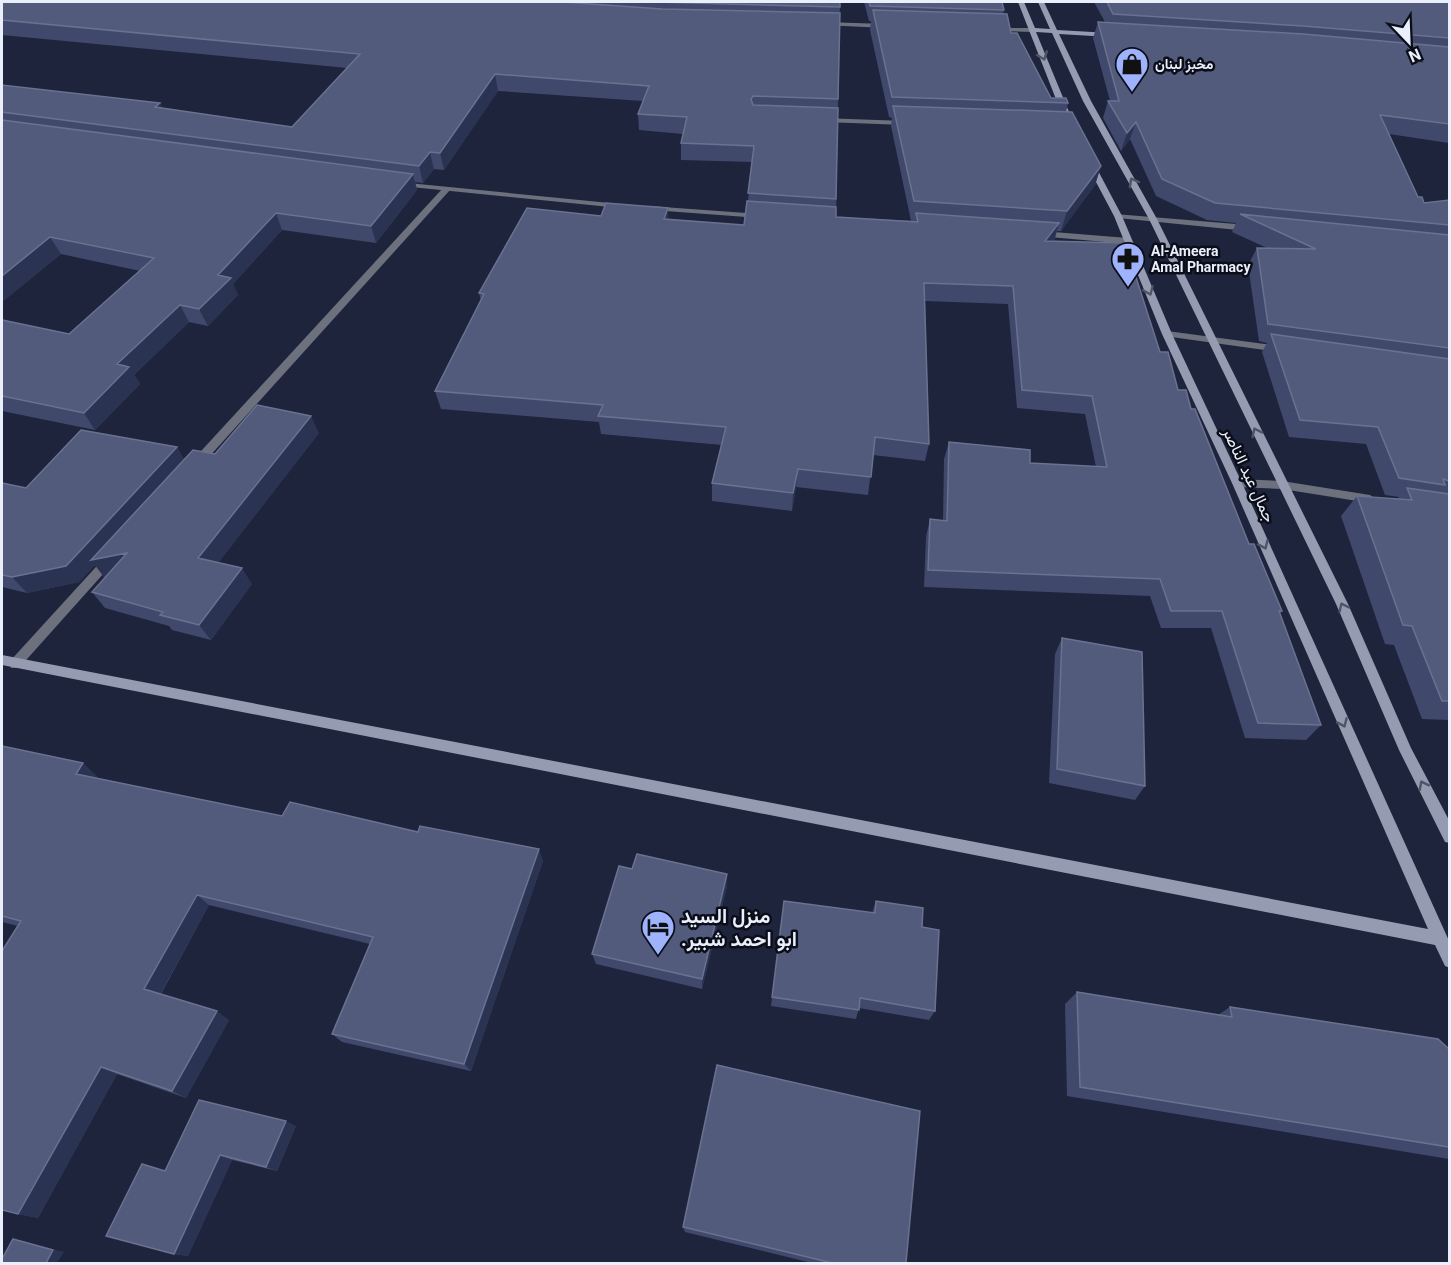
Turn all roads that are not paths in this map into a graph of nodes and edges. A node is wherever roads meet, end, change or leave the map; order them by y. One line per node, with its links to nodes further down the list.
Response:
1 (1021, 2): 6 (main road)
2 (1041, 2): 7 (main road, جمال عبد الناصر)
3 (818, 24): 4 (street)
4 (890, 26)
5 (985, 29): 6 (street)
6 (1033, 30): 7 (main road); 11 (main road, one-way to 11)
7 (1056, 32): 8 (main road); 19 (main road, جمال عبد الناصر, one-way to 7)
8 (1113, 35)
9 (815, 120): 10 (street)
10 (920, 123)
11 (1071, 128)
12 (1087, 158): 17 (main road, جمال عبد الناصر)
13 (386, 182): 14 (street)
14 (446, 190): 15 (street); 26 (street)
15 (632, 206)
16 (644, 207): 18 (street)
17 (1118, 216): 19 (street); 22 (main road, جمال عبد الناصر)
18 (773, 217)
19 (1153, 219): 20 (street); 24 (main road, جمال عبد الناصر)
20 (1257, 229)
21 (1033, 234): 22 (street)
22 (1128, 241): 23 (main road, جمال عبد الناصر, one-way to 23)
23 (1167, 334): 24 (street); 27 (main road, جمال عبد الناصر)
24 (1212, 340): 25 (street); 28 (main road, جمال عبد الناصر, one-way to 24)
25 (1295, 351)
26 (190, 471)
27 (1237, 483): 28 (street); 33 (main road, جمال عبد الناصر, one-way to 33)
28 (1282, 485): 29 (street); 32 (main road, جمال عبد الناصر, one-way to 28)
29 (1382, 501)
30 (119, 550): 31 (street)
31 (8, 662): 33 (main road)
32 (1449, 837)
33 (1438, 939): 34 (main road, جمال عبد الناصر)
34 (1449, 961)

